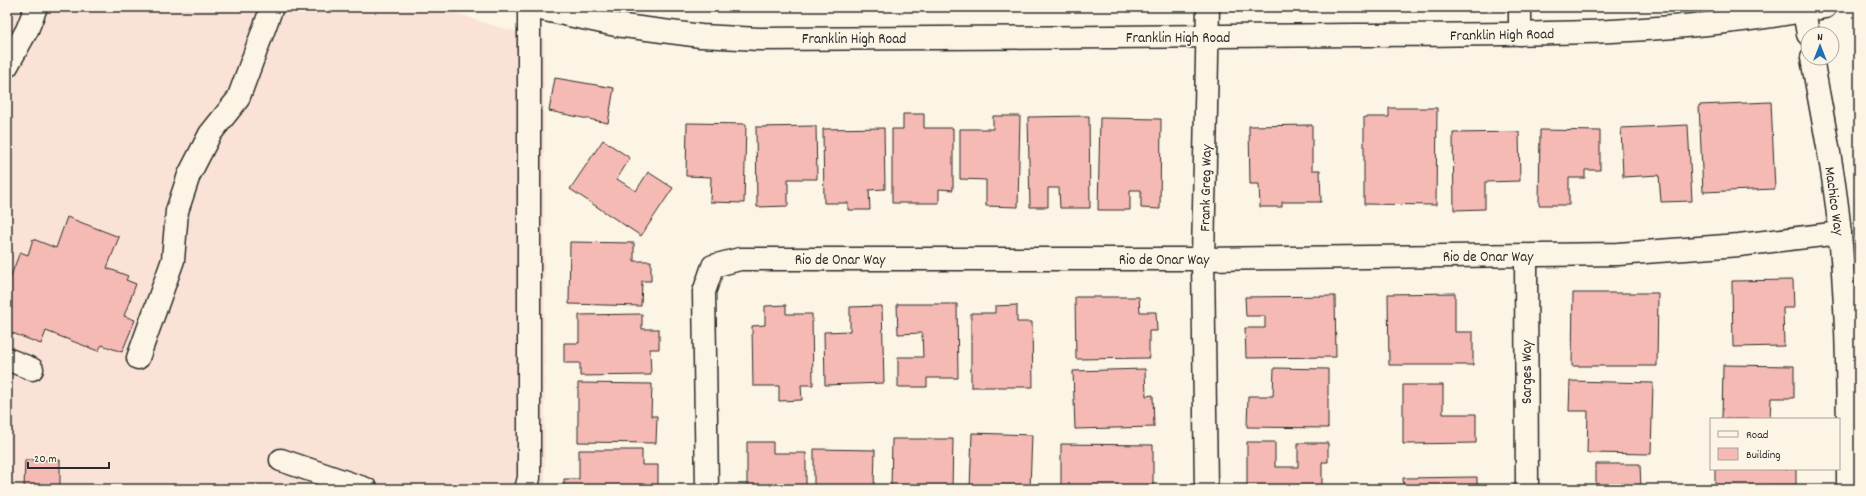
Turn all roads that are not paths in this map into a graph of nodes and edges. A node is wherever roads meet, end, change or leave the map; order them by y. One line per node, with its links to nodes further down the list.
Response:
1 (36, 7): 10 (street)
2 (272, 7): 15 (street)
3 (530, 7): 9 (street, Franklin High Road); 21 (street)
4 (1208, 7): 9 (street, Frank Greg Way)
5 (1520, 7): 8 (street)
6 (1815, 9): 7 (street); 8 (street, Franklin High Road)
7 (1810, 26)
8 (1520, 34): 9 (street, Franklin High Road)
9 (1208, 37): 14 (street, Frank Greg Way)
10 (7, 66)
11 (1813, 66): 12 (street, Machico Way)
12 (1840, 233): 13 (street, Rio de Onar Way); 18 (street, Machico Way)
13 (1526, 256): 14 (street, Rio de Onar Way); 24 (street, Sarges Way)
14 (1204, 259): 22 (street, Rio de Onar Way); 23 (street, Frank Greg Way)
15 (138, 358)
16 (7, 359): 17 (street)
17 (32, 370)
18 (1853, 456): 25 (street, Machico Way)
19 (281, 460): 20 (street)
20 (366, 489)
21 (526, 489)
22 (707, 489)
23 (1206, 489)
24 (1527, 489)
25 (1848, 489)

